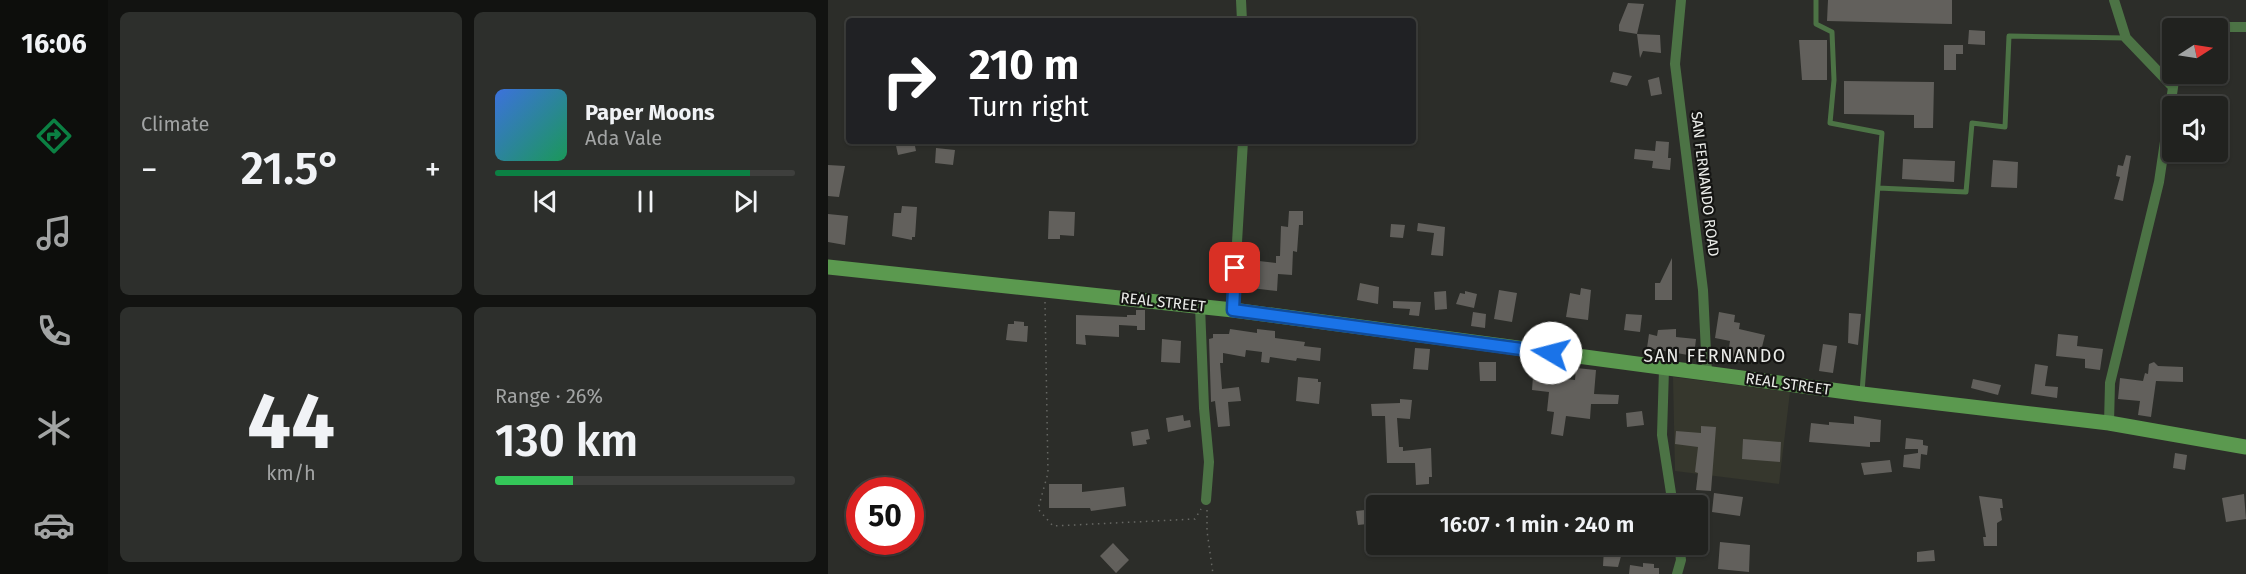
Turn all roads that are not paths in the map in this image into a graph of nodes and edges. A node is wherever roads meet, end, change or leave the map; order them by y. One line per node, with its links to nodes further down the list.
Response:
1 (1241, 0): 5 (street)
2 (1681, 0): 16 (street, SAN FERNANDO ROAD)
3 (1816, 0): 11 (lane)
4 (2114, 0): 8 (street)
5 (1242, 18)
6 (2228, 27): 7 (street)
7 (2246, 27)
8 (2126, 38): 9 (street); 11 (lane)
9 (2172, 86): 18 (street)
10 (1243, 144): 14 (street)
11 (1878, 188): 17 (lane)
12 (828, 267): 13 (main road, REAL STREET)
13 (1200, 306): 14 (main road, REAL STREET); 21 (street)
14 (1233, 310): 15 (main road, REAL STREET)
15 (1664, 369): 16 (main road, REAL STREET); 20 (street)
16 (1707, 373): 17 (main road, REAL STREET)
17 (1862, 394): 18 (main road, REAL STREET)
18 (2109, 423): 19 (main road, REAL STREET)
19 (2246, 447)
20 (1670, 495)
21 (1206, 500)
22 (1680, 555): 23 (street)
23 (1677, 574)

